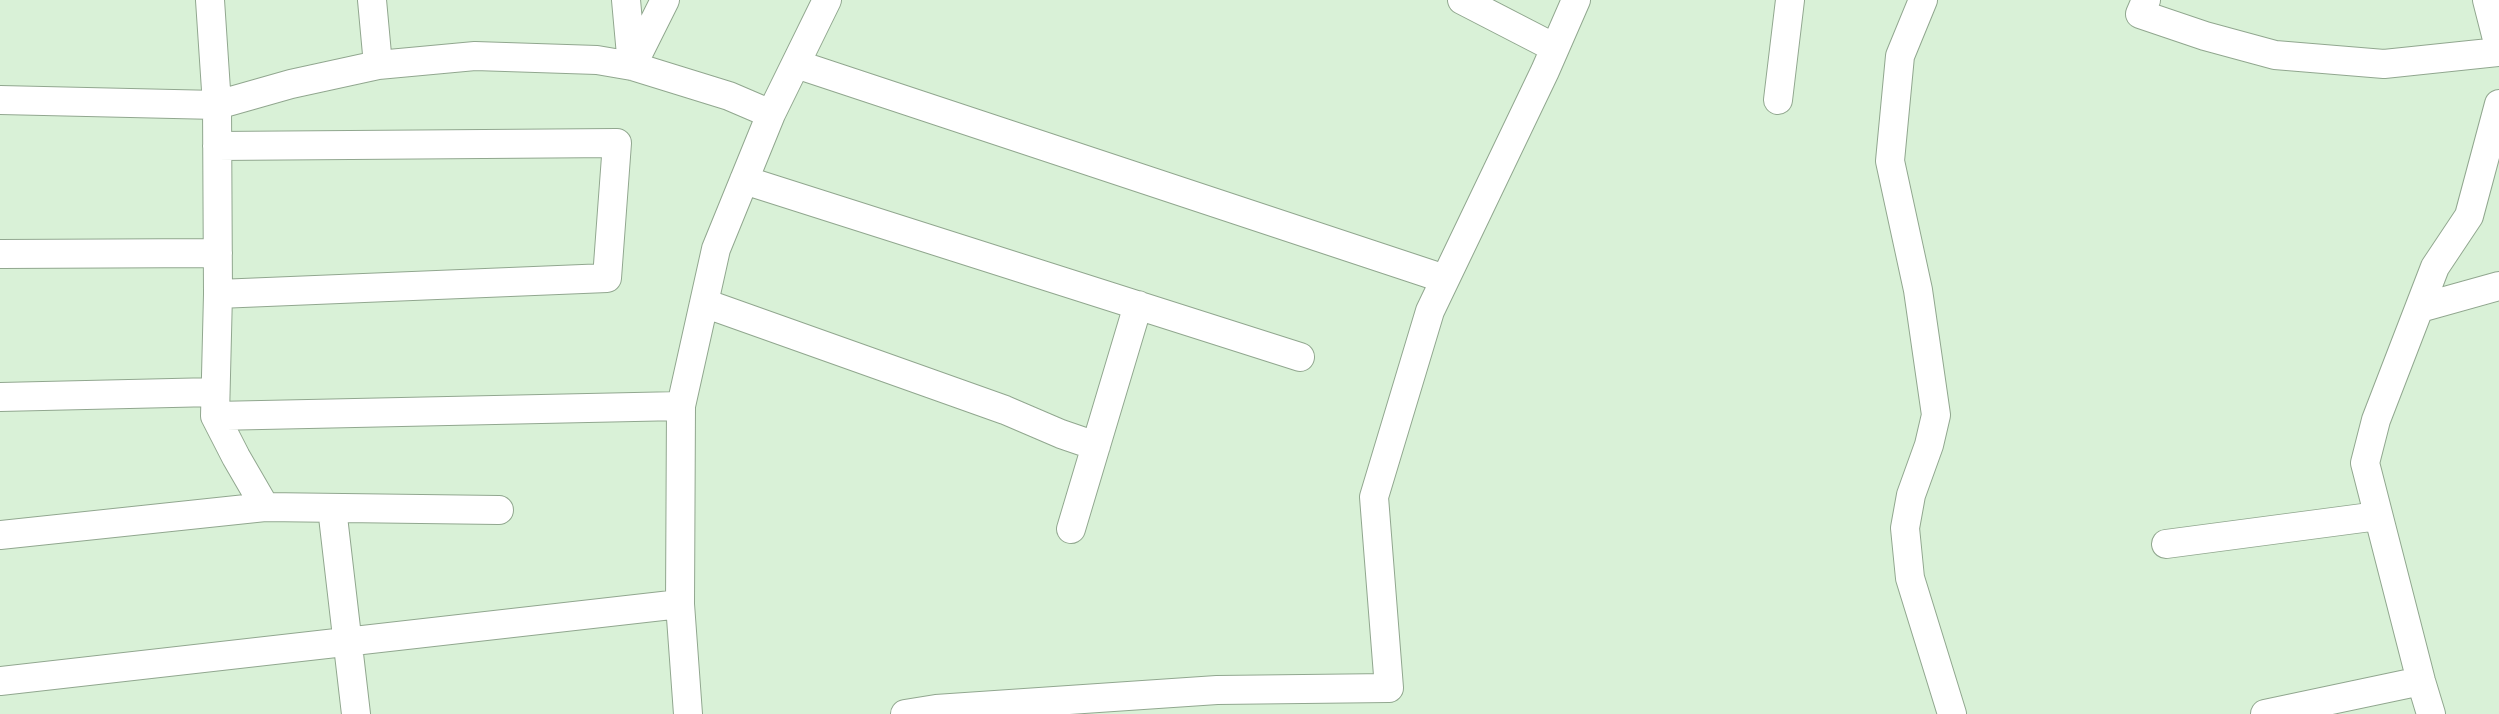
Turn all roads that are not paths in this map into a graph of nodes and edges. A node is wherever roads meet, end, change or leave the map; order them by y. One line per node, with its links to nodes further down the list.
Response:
1 (210, 0): 21 (street)
2 (372, 0): 16 (street)
3 (626, 0): 17 (street)
4 (665, 0): 17 (street)
5 (827, 0): 15 (street)
6 (1462, 0): 13 (street)
7 (1576, 0): 13 (street)
8 (1790, 0): 19 (street)
9 (1923, 0): 52 (street)
10 (2146, 0): 14 (street)
11 (2487, 0): 12 (street)
12 (2499, 47)
13 (1555, 48): 27 (street)
14 (2499, 52)
15 (796, 64): 22 (street); 27 (street)
16 (378, 65): 17 (street); 21 (street)
17 (632, 66): 22 (street)
18 (0, 100): 21 (street)
19 (1778, 100)
20 (2499, 104): 32 (street)
21 (217, 105): 23 (street)
22 (771, 114): 24 (street)
23 (217, 146): 25 (street); 29 (street)
24 (744, 180): 30 (street); 31 (street)
25 (218, 253): 26 (street); 29 (street)
26 (0, 254)
27 (1445, 279): 51 (street)
28 (2499, 286): 32 (street)
29 (218, 294): 35 (street)
30 (704, 303): 36 (street); 37 (street)
31 (1138, 305): 33 (street); 37 (street)
32 (2420, 308): 41 (street)
33 (1300, 357)
34 (0, 397): 35 (street)
35 (215, 404): 36 (street); 38 (street)
36 (680, 406): 45 (street)
37 (1096, 446): 42 (street)
38 (265, 507): 39 (street); 43 (street)
39 (332, 508): 40 (street); 46 (street)
40 (499, 510)
41 (2378, 516): 44 (street); 48 (street)
42 (1071, 529)
43 (0, 535)
44 (2166, 544)
45 (680, 604): 46 (street); 50 (street)
46 (348, 641): 47 (street); 49 (street)
47 (0, 681)
48 (2421, 681): 53 (street); 54 (street)
49 (356, 714)
50 (688, 714)
51 (905, 714)
52 (1952, 714)
53 (2265, 714)
54 (2431, 714)

